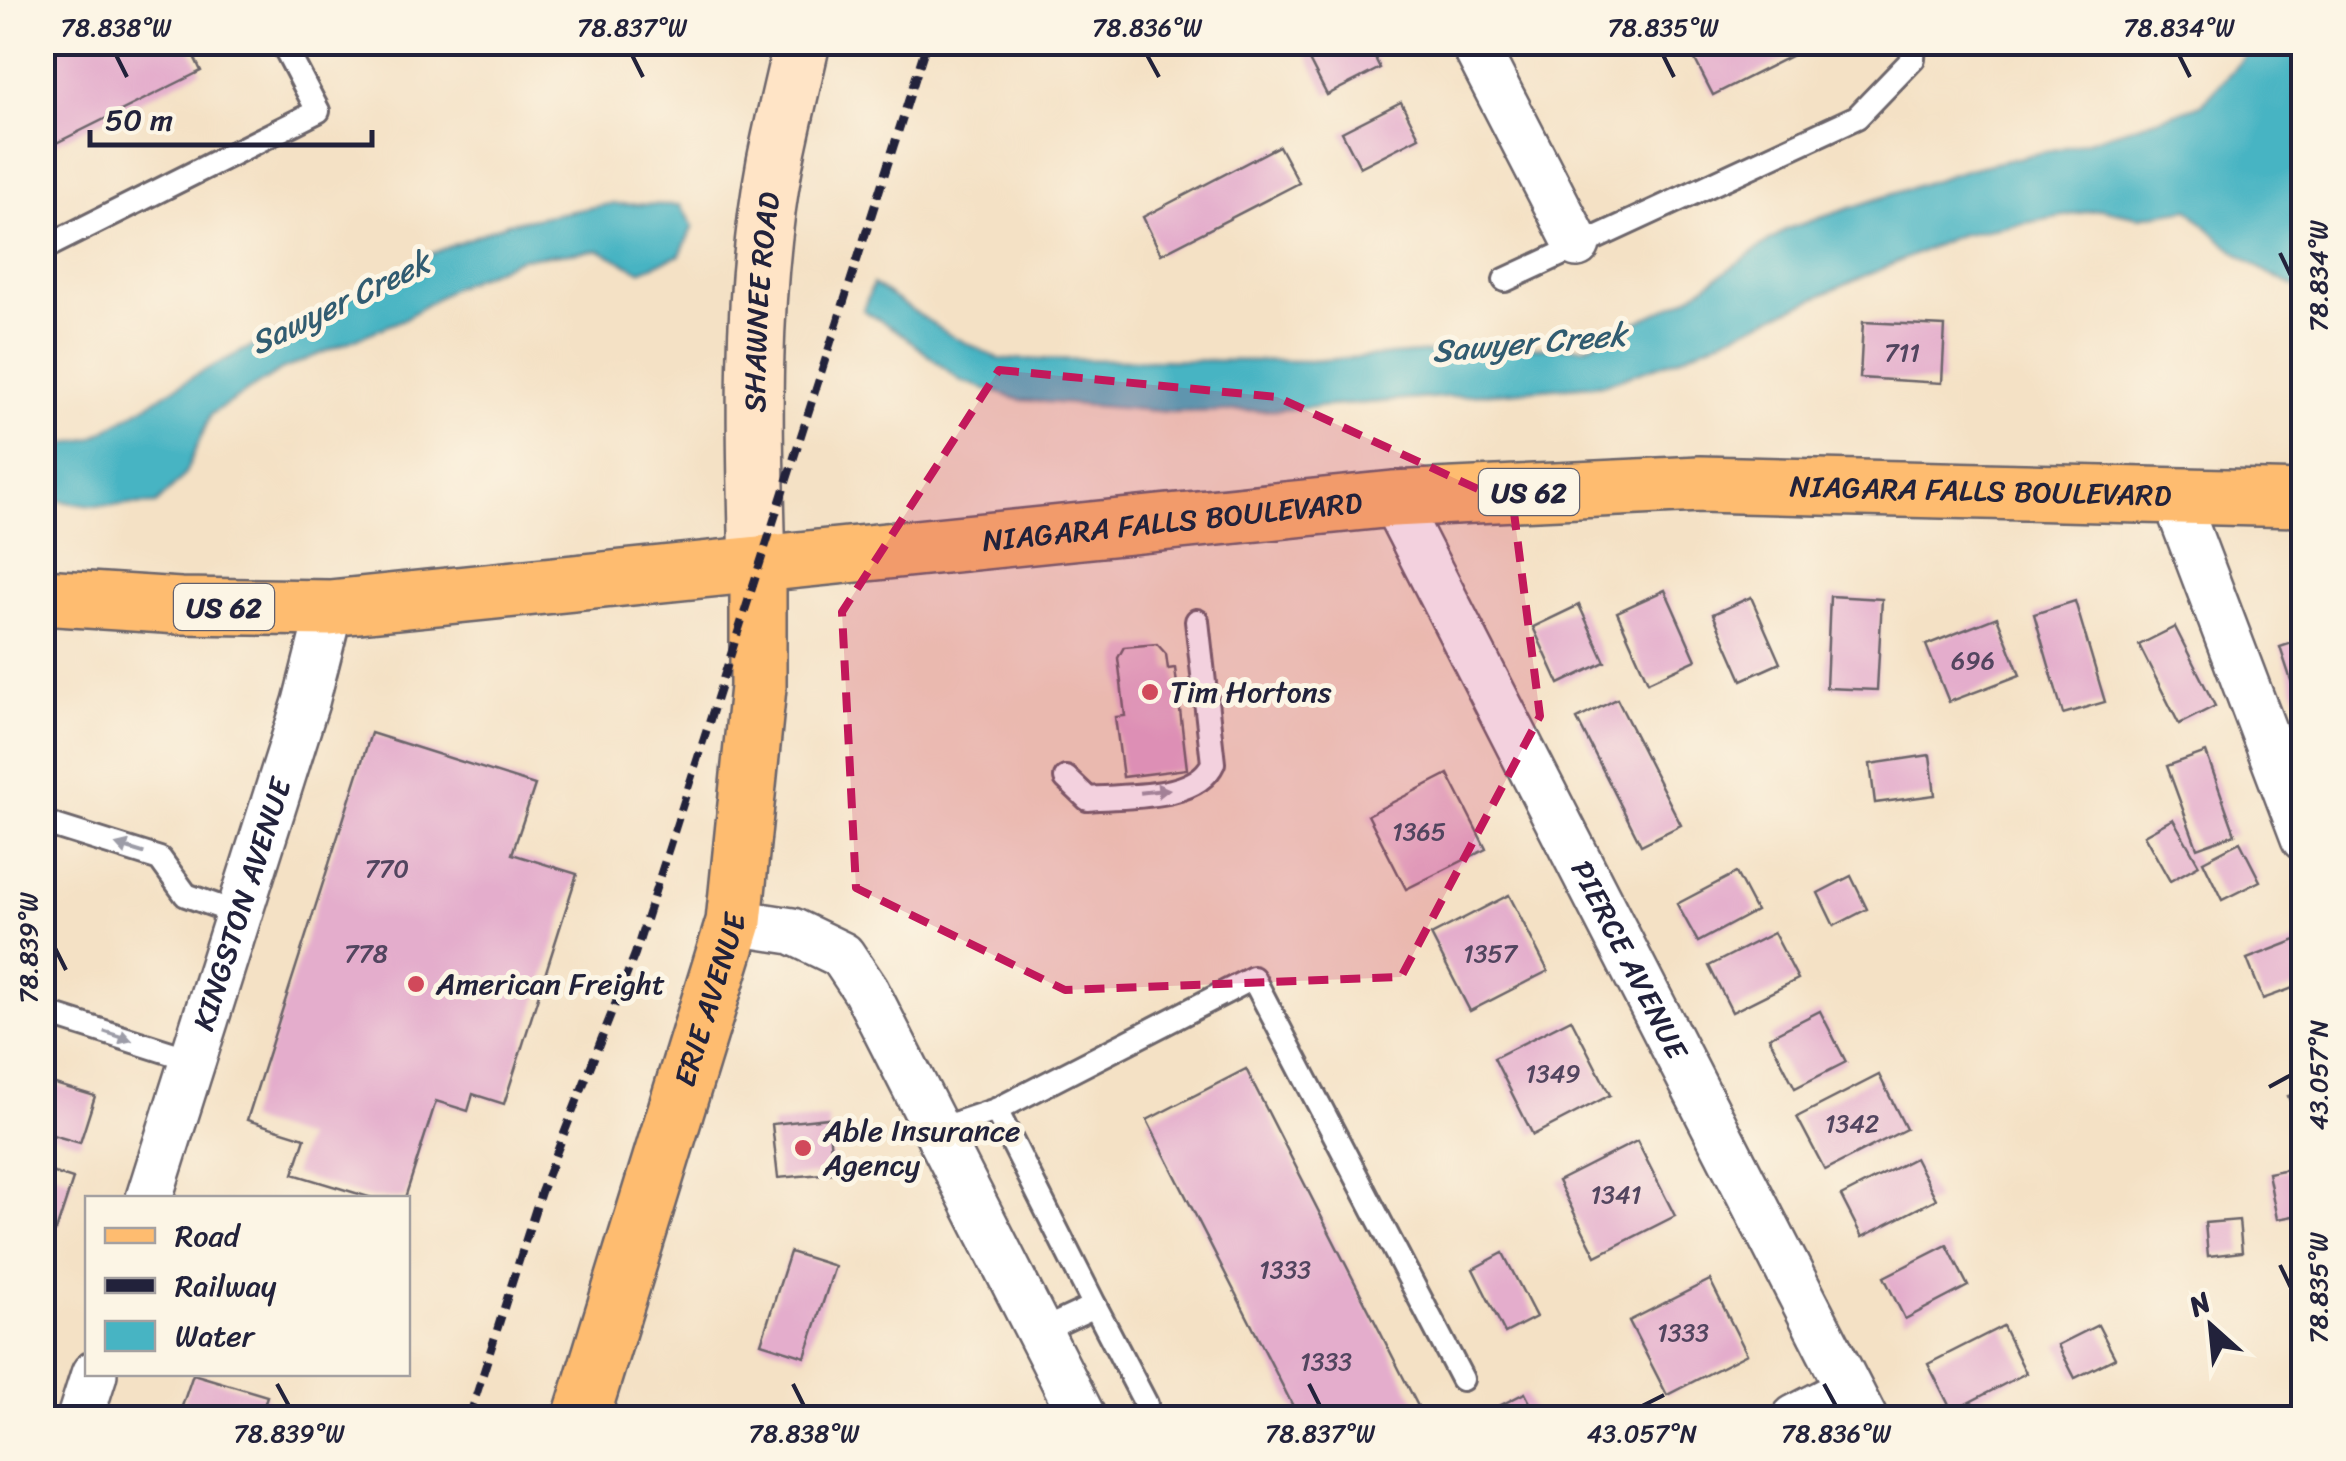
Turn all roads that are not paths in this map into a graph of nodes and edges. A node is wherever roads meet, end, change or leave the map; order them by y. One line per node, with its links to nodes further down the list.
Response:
1 (282, 42): 6 (lane)
2 (802, 42): 11 (main road, SHAWNEE ROAD)
3 (1472, 42): 5 (street)
4 (1914, 42): 5 (lane)
5 (1576, 244): 7 (lane)
6 (42, 249)
7 (1505, 280)
8 (2174, 495): 9 (main road, NIAGARA FALLS BOULEVARD / US 62); 10 (main road, NIAGARA FALLS BOULEVARD / US 62); 17 (street)
9 (1393, 499): 11 (main road, NIAGARA FALLS BOULEVARD / US 62); 30 (street, PIERCE AVENUE)
10 (2304, 499)
11 (758, 567): 13 (main road, NIAGARA FALLS BOULEVARD / US 62); 19 (main road, ERIE AVENUE)
12 (42, 597): 13 (main road, NIAGARA FALLS BOULEVARD / US 62)
13 (330, 608): 18 (street, KINGSTON AVENUE)
14 (1197, 621): 15 (lane, one-way to 14)
15 (1066, 778)
16 (42, 822): 18 (lane, one-way to 16)
17 (2304, 838)
18 (240, 914): 21 (street, KINGSTON AVENUE)
19 (734, 922): 23 (street); 32 (main road, ERIE AVENUE)
20 (42, 1012): 21 (lane, one-way to 21)
21 (193, 1060): 24 (street, KINGSTON AVENUE)
22 (996, 1110): 23 (lane); 25 (lane); 28 (lane)
23 (936, 1130): 26 (street)
24 (151, 1196)
25 (1095, 1306): 26 (lane); 29 (lane)
26 (1039, 1332): 33 (street)
27 (93, 1376): 31 (street)
28 (1462, 1379)
29 (1146, 1404)
30 (1856, 1404): 34 (street)
31 (80, 1418)
32 (580, 1418)
33 (1083, 1418)
34 (1795, 1418)

